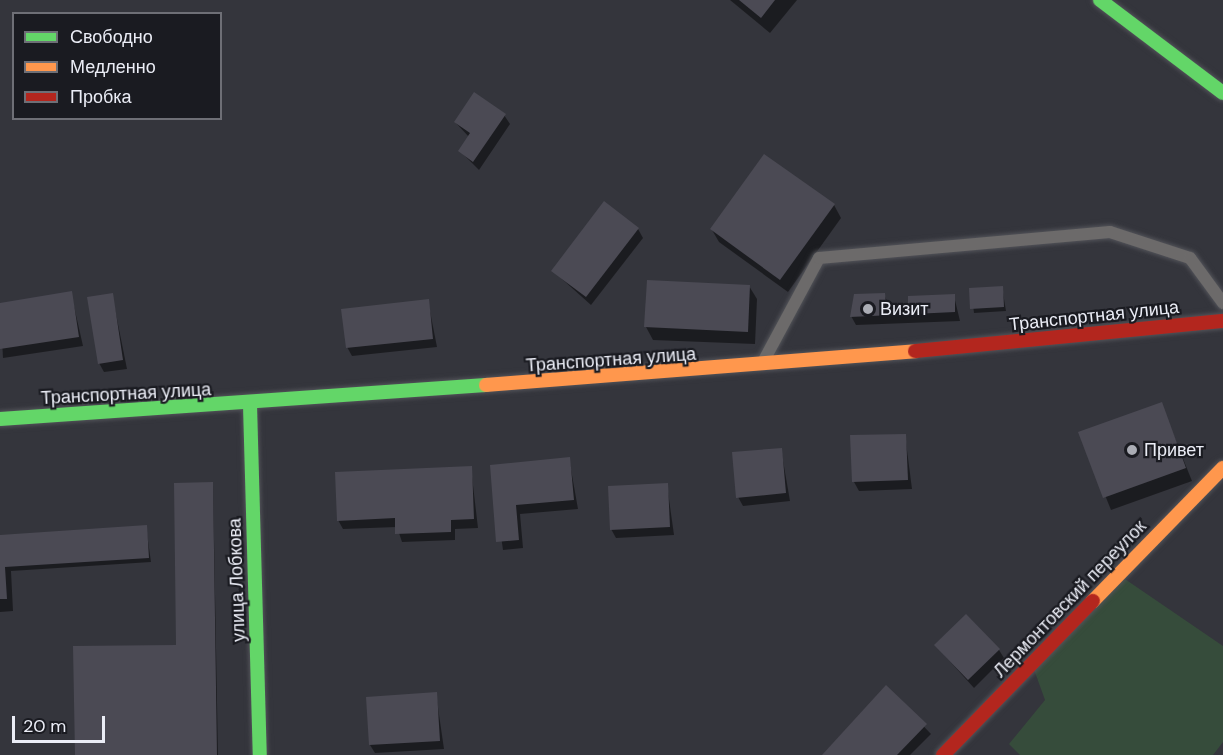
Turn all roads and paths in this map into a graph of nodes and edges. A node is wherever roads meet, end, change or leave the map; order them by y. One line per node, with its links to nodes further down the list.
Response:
1 (1100, 0): 2 (main road)
2 (1223, 93)
3 (1223, 303): 5 (lane)
4 (1223, 321): 5 (main road, Транспортная улица)
5 (761, 366): 6 (main road, Транспортная улица)
6 (250, 405): 7 (main road, Транспортная улица); 9 (main road, улица Лобкова)
7 (0, 419)
8 (1223, 468): 10 (main road, Лермонтовский переулок)
9 (260, 755)
10 (944, 755)

